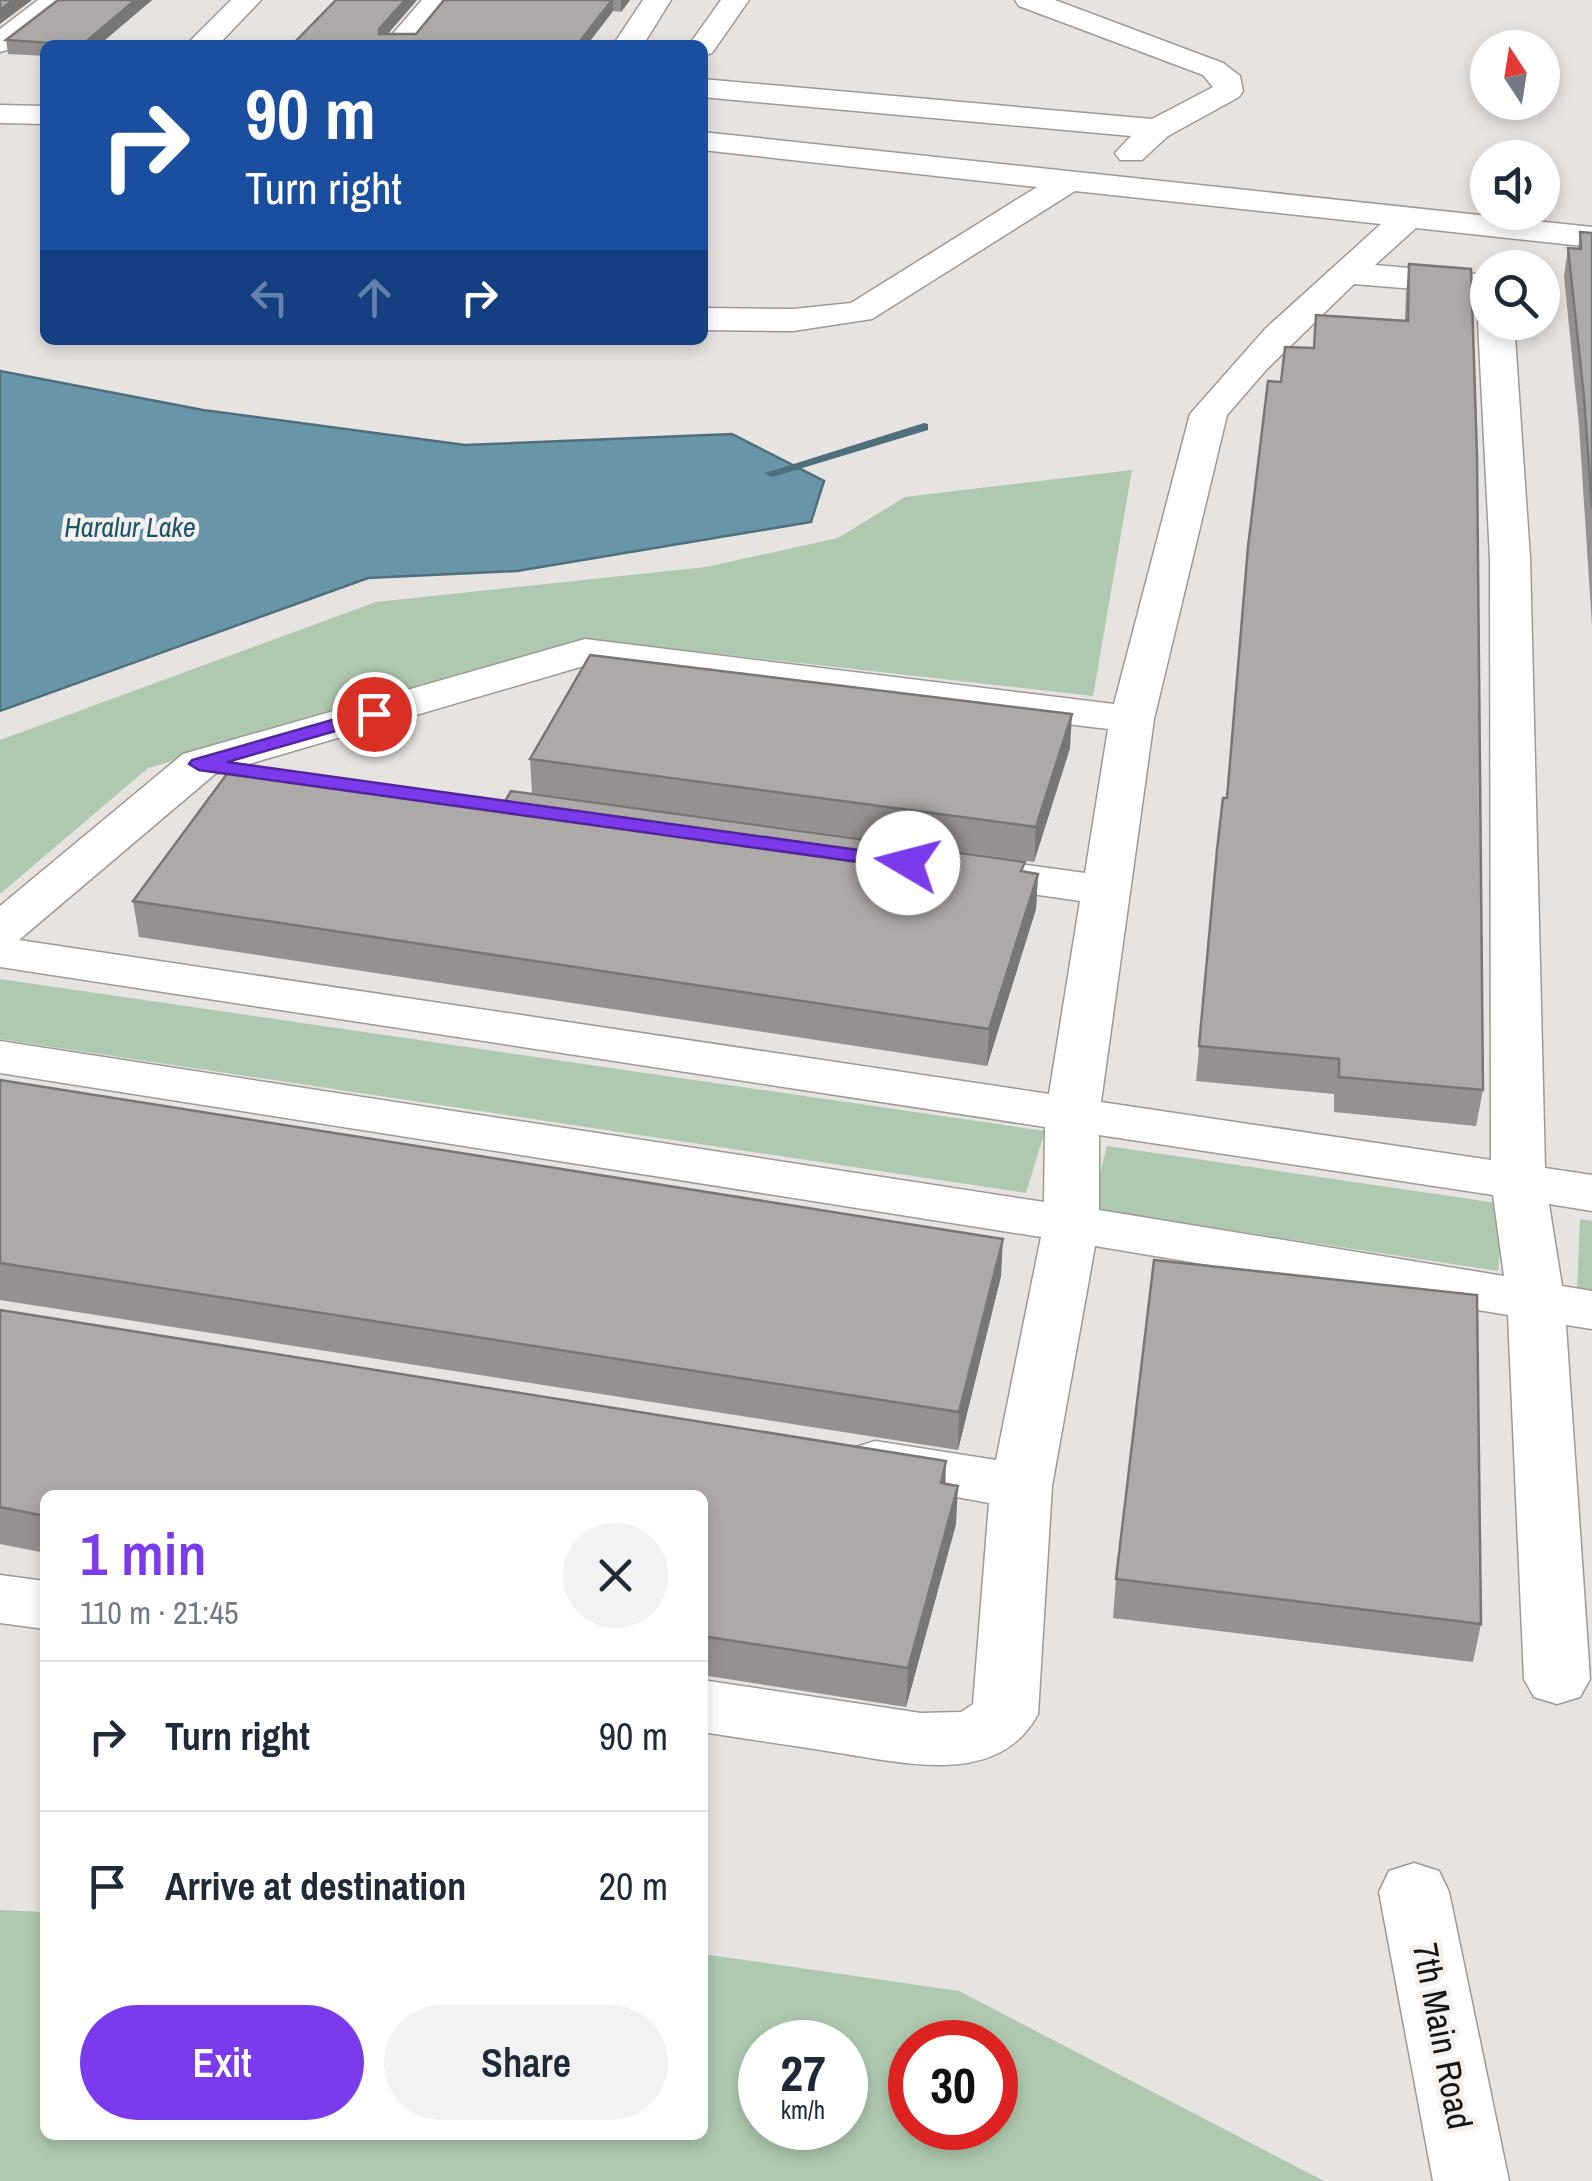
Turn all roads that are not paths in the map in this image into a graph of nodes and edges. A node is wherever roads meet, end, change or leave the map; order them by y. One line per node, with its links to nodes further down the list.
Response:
1 (56, 0): 11 (street)
2 (247, 0): 7 (street)
3 (437, 0): 8 (street)
4 (657, 0): 9 (street)
5 (734, 0): 10 (street)
6 (1029, 0): 15 (street)
7 (207, 40)
8 (402, 40)
9 (631, 40)
10 (707, 40)
11 (0, 43)
12 (708, 89): 15 (street)
13 (0, 114): 14 (street)
14 (40, 116)
15 (1157, 129): 18 (street)
16 (708, 141): 17 (street)
17 (1070, 180): 18 (street); 25 (street)
18 (1106, 184): 19 (street)
19 (1408, 217): 20 (street); 23 (street)
20 (1470, 223)
21 (1534, 230): 22 (street)
22 (1592, 236)
23 (1346, 273): 24 (street); 27 (street)
24 (1470, 283)
25 (708, 319)
26 (1497, 340): 36 (street)
27 (1132, 718): 28 (street); 31 (street)
28 (199, 764): 29 (street); 32 (street)
29 (298, 778)
30 (927, 866): 31 (street)
31 (1104, 890): 35 (street)
32 (0, 931)
33 (0, 952): 35 (street)
34 (0, 1057): 38 (street)
35 (1072, 1116): 36 (street); 38 (street)
36 (1518, 1182): 37 (street); 39 (street)
37 (1592, 1193)
38 (1071, 1224): 39 (street); 41 (street)
39 (1564, 1305): 44 (street)
40 (825, 1455): 41 (street)
41 (1021, 1486): 45 (street)
42 (0, 1598): 43 (street)
43 (40, 1605)
44 (1557, 1678)
45 (708, 1707)
46 (1414, 1892): 47 (street, 7th Main Road)
47 (1471, 2181)

